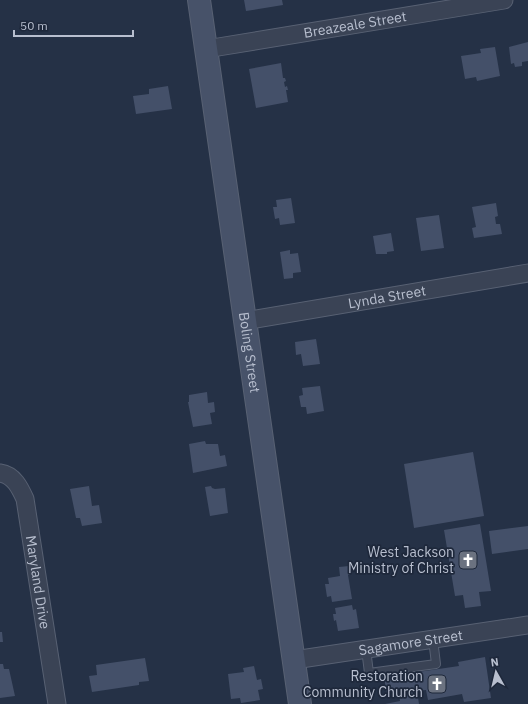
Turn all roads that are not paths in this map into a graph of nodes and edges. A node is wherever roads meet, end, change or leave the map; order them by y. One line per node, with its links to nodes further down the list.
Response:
1 (199, 0): 3 (street, Boling Street)
2 (504, 0): 3 (street, Breazeale Street)
3 (206, 50): 5 (street, Boling Street)
4 (528, 273): 5 (street, Lynda Street)
5 (245, 320): 10 (street, Boling Street)
6 (0, 473): 11 (street, Maryland Drive)
7 (528, 625): 8 (street, Sagamore Street)
8 (433, 639): 9 (street, Sagamore Street); 9 (lane)
9 (366, 649): 10 (street, Sagamore Street)
10 (294, 660): 12 (street, Boling Street)
11 (57, 704)
12 (300, 704)

